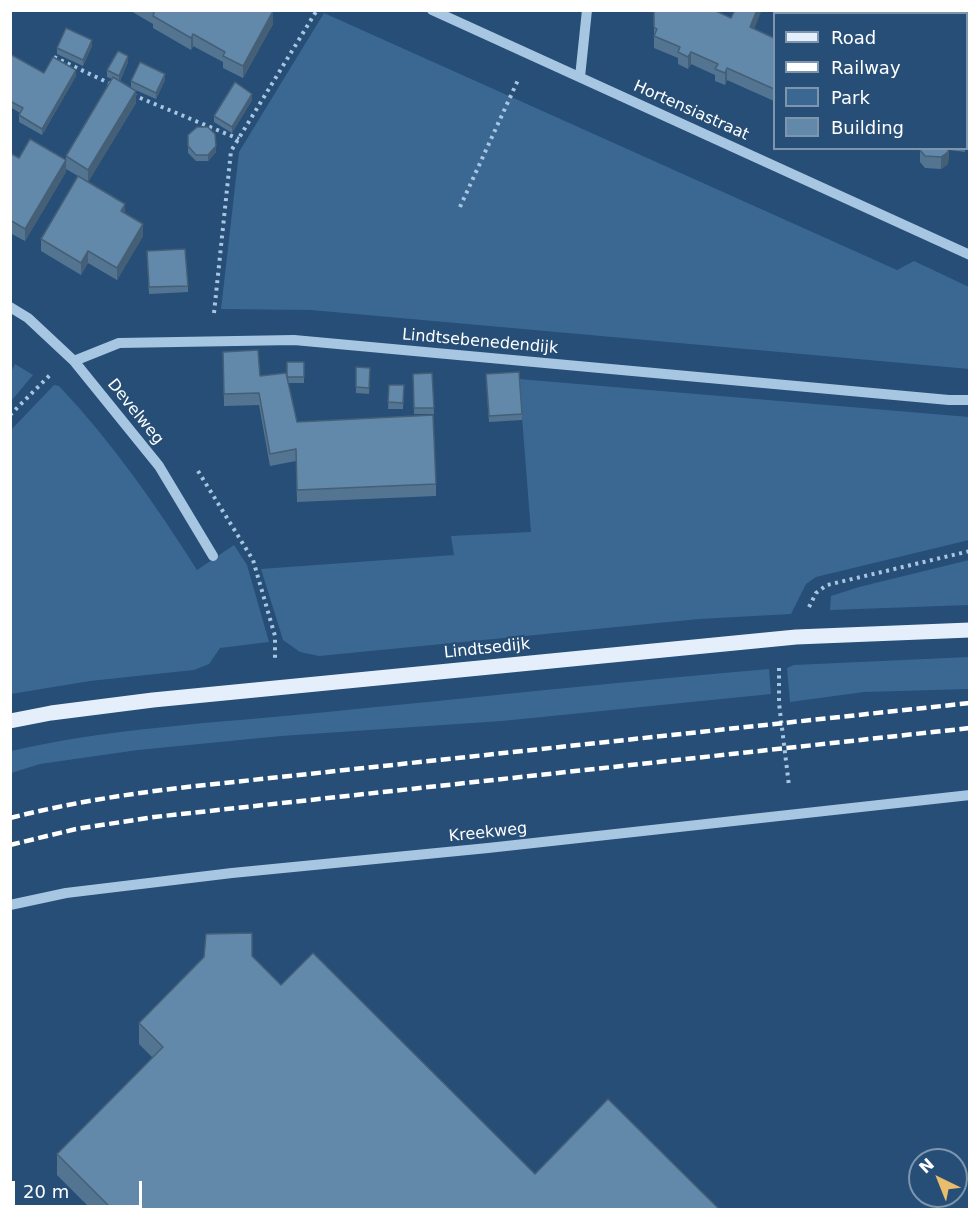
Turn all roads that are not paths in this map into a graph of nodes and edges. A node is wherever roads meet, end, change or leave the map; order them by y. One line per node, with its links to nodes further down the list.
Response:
1 (432, 10): 3 (street, Hortensiastraat)
2 (587, 10): 3 (street)
3 (580, 77): 4 (street, Hortensiastraat)
4 (969, 255)
5 (10, 307): 6 (street, Develweg)
6 (74, 361): 7 (street, Lindtsebenedendijk); 8 (street, Develweg)
7 (969, 400)
8 (213, 556)
9 (969, 630): 10 (main road, Lindtsedijk)
10 (10, 721)
11 (969, 795): 12 (street, Kreekweg)
12 (10, 905)

